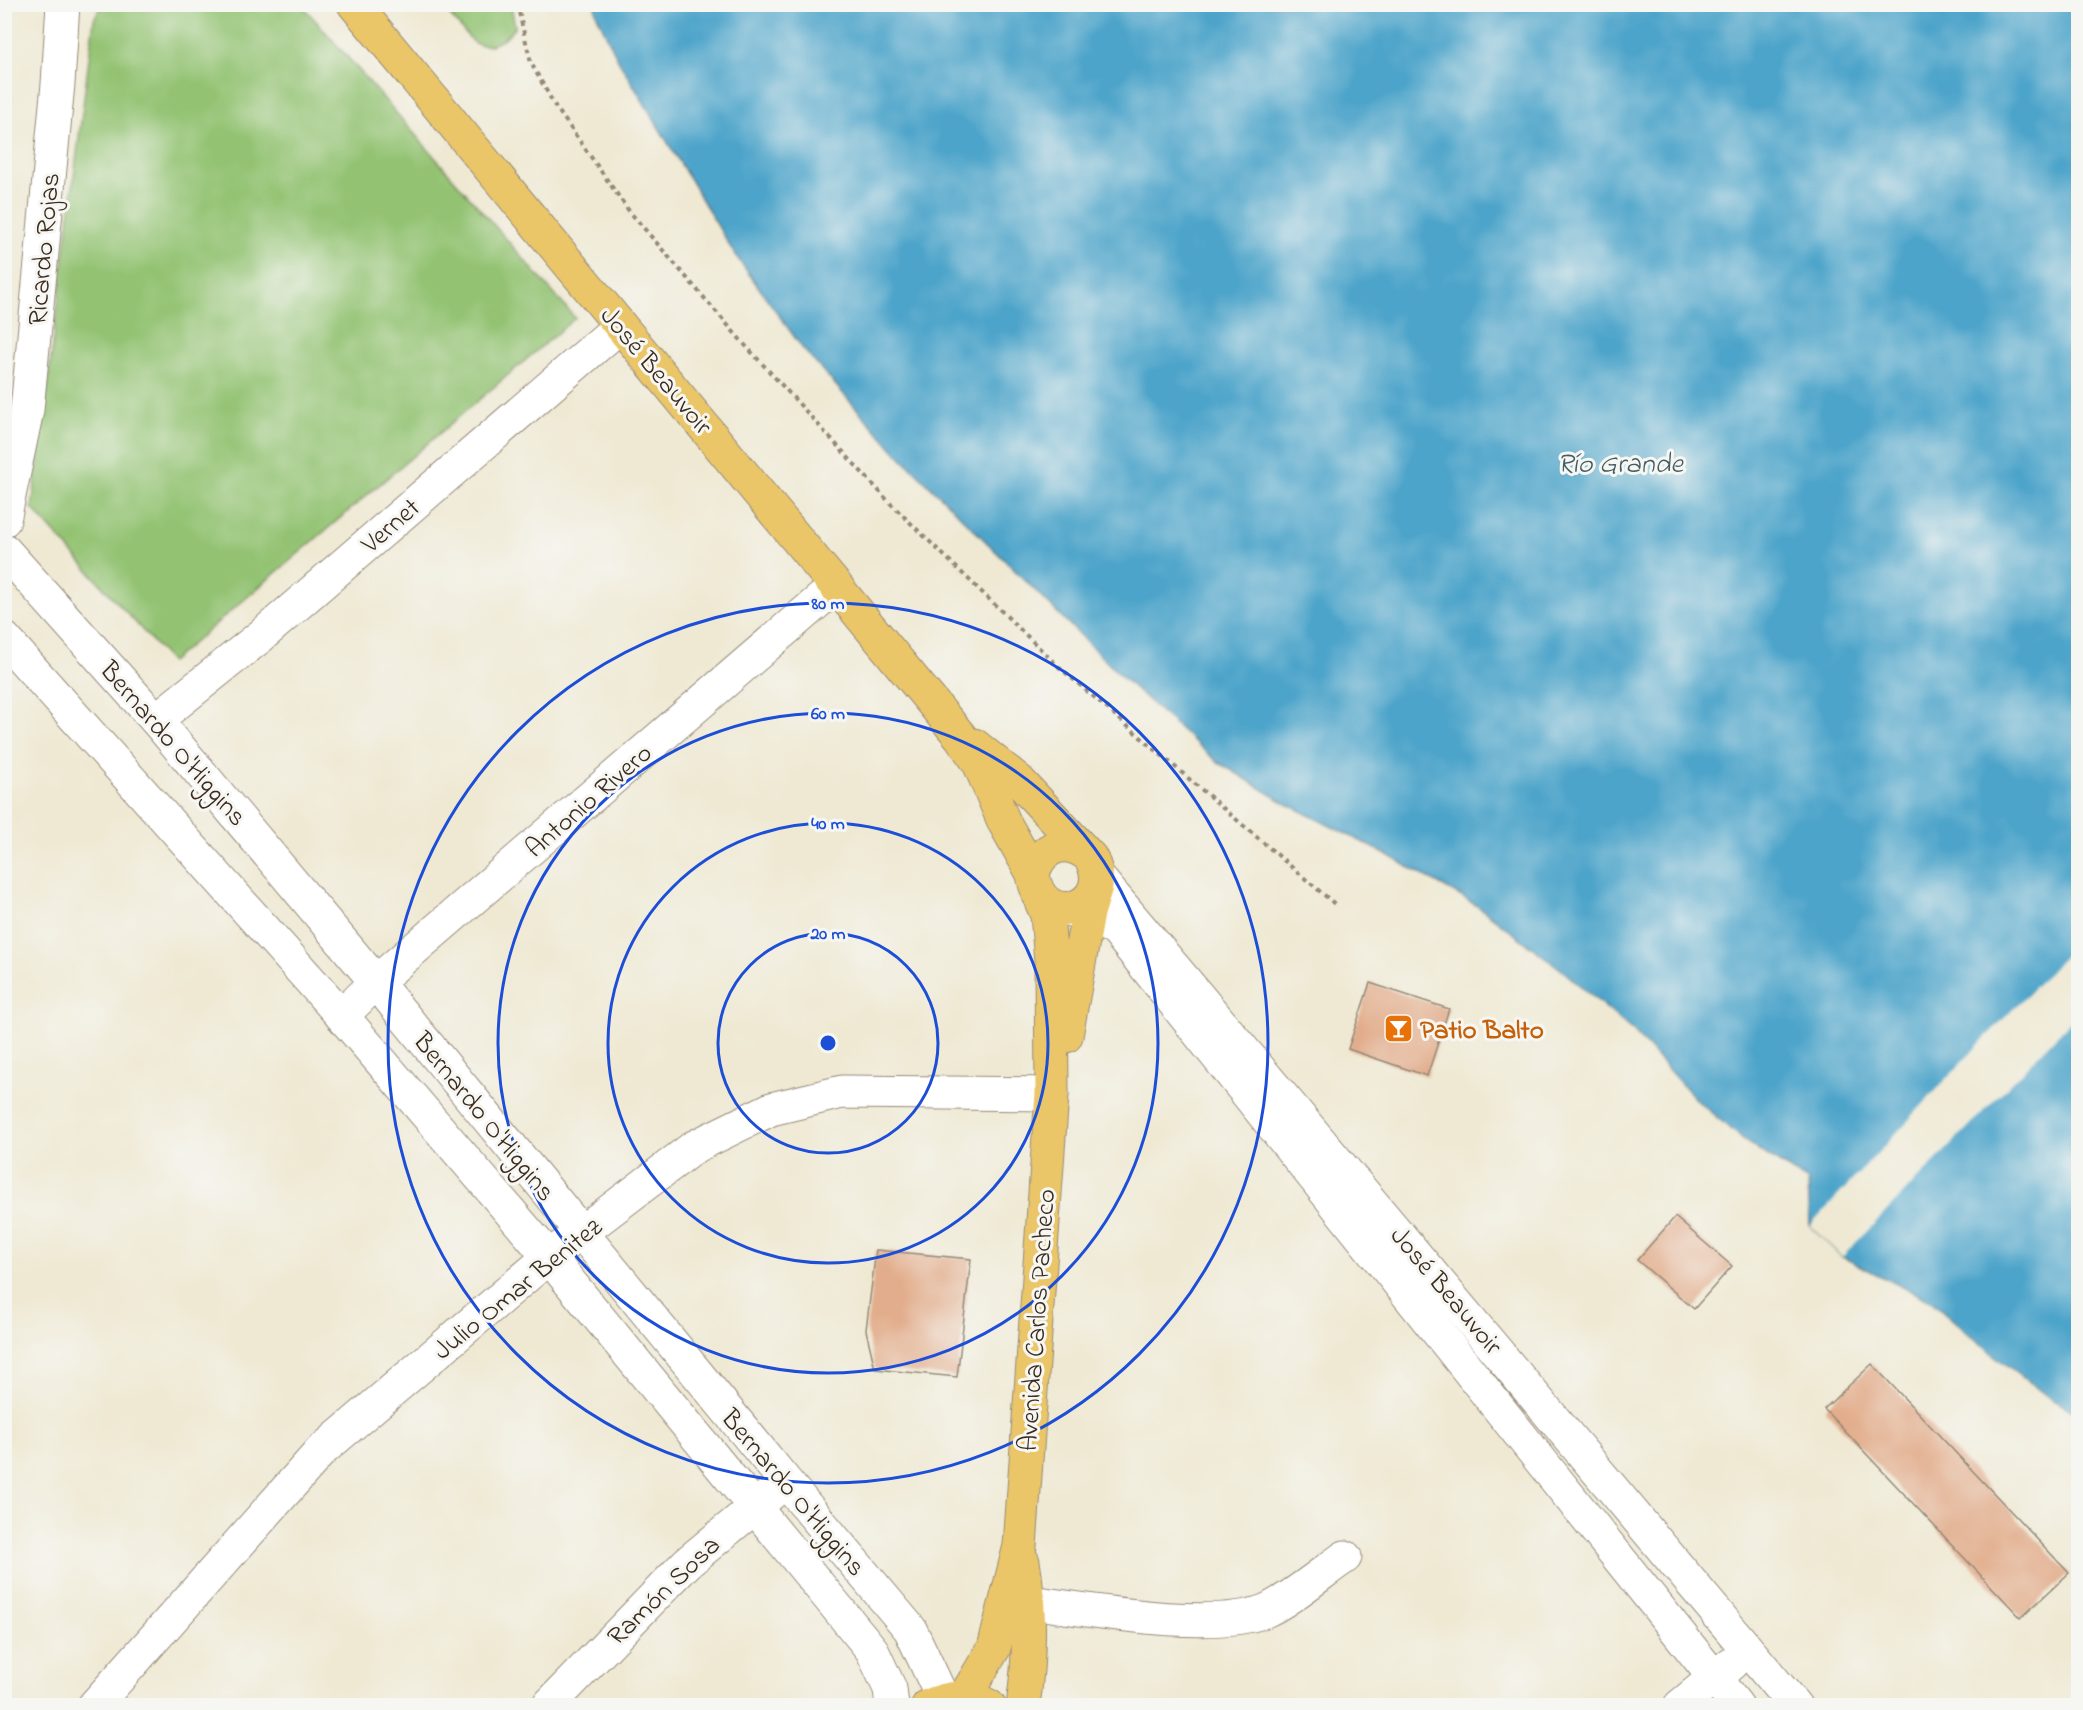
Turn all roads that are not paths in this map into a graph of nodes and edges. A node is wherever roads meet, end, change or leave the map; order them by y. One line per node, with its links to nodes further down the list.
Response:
1 (63, 4): 4 (street, Ricardo Rojas)
2 (87, 4): 4 (street, Ricardo Rojas)
3 (354, 4): 5 (main road, José Beauvoir)
4 (58, 84): 6 (street, Ricardo Rojas)
5 (620, 326): 8 (main road, José Beauvoir); 10 (street, Vernet)
6 (4, 520)
7 (4, 550): 10 (street, Bernardo O'Higgins)
8 (836, 586): 11 (main road, José Beauvoir); 13 (street, Antonio Rivero)
9 (4, 638): 14 (street, Bernardo O'Higgins)
10 (156, 720): 13 (street, Bernardo O'Higgins)
11 (960, 736): 12 (main road, José Beauvoir); 12 (main road, José Beauvoir)
12 (1072, 887): 15 (main road); 15 (main road); 24 (street, José Beauvoir); 25 (street, José Beauvoir)
13 (376, 982): 14 (street, Antonio Rivero); 16 (street, Bernardo O'Higgins)
14 (342, 1016): 17 (street, Bernardo O'Higgins)
15 (1052, 1094): 16 (street, Julio Omar Benitez); 20 (main road, Avenida Carlos Pacheco)
16 (581, 1234): 17 (street, Julio Omar Benitez); 18 (street, Bernardo O'Higgins)
17 (549, 1257): 19 (street, Bernardo O'Higgins); 27 (street, Julio Omar Benitez)
18 (786, 1482): 19 (street, Ramón Sosa); 26 (street, Bernardo O'Higgins)
19 (755, 1506): 23 (street, Bernardo O'Higgins); 28 (street, Ramón Sosa)
20 (1020, 1546): 22 (main road, Avenida Carlos Pacheco); 26 (main road, Avenida Carlos Pacheco)
21 (1345, 1557): 22 (street)
22 (1030, 1602): 31 (main road, Avenida Carlos Pacheco)
23 (872, 1650): 29 (street); 30 (street, Bernardo O'Higgins)
24 (1751, 1650): 25 (street); 34 (street, José Beauvoir)
25 (1714, 1676): 32 (street); 33 (street, José Beauvoir)
26 (956, 1702)
27 (96, 1705)
28 (548, 1706)
29 (869, 1706)
30 (892, 1706)
31 (1023, 1706)
32 (1680, 1706)
33 (1737, 1706)
34 (1795, 1706)

